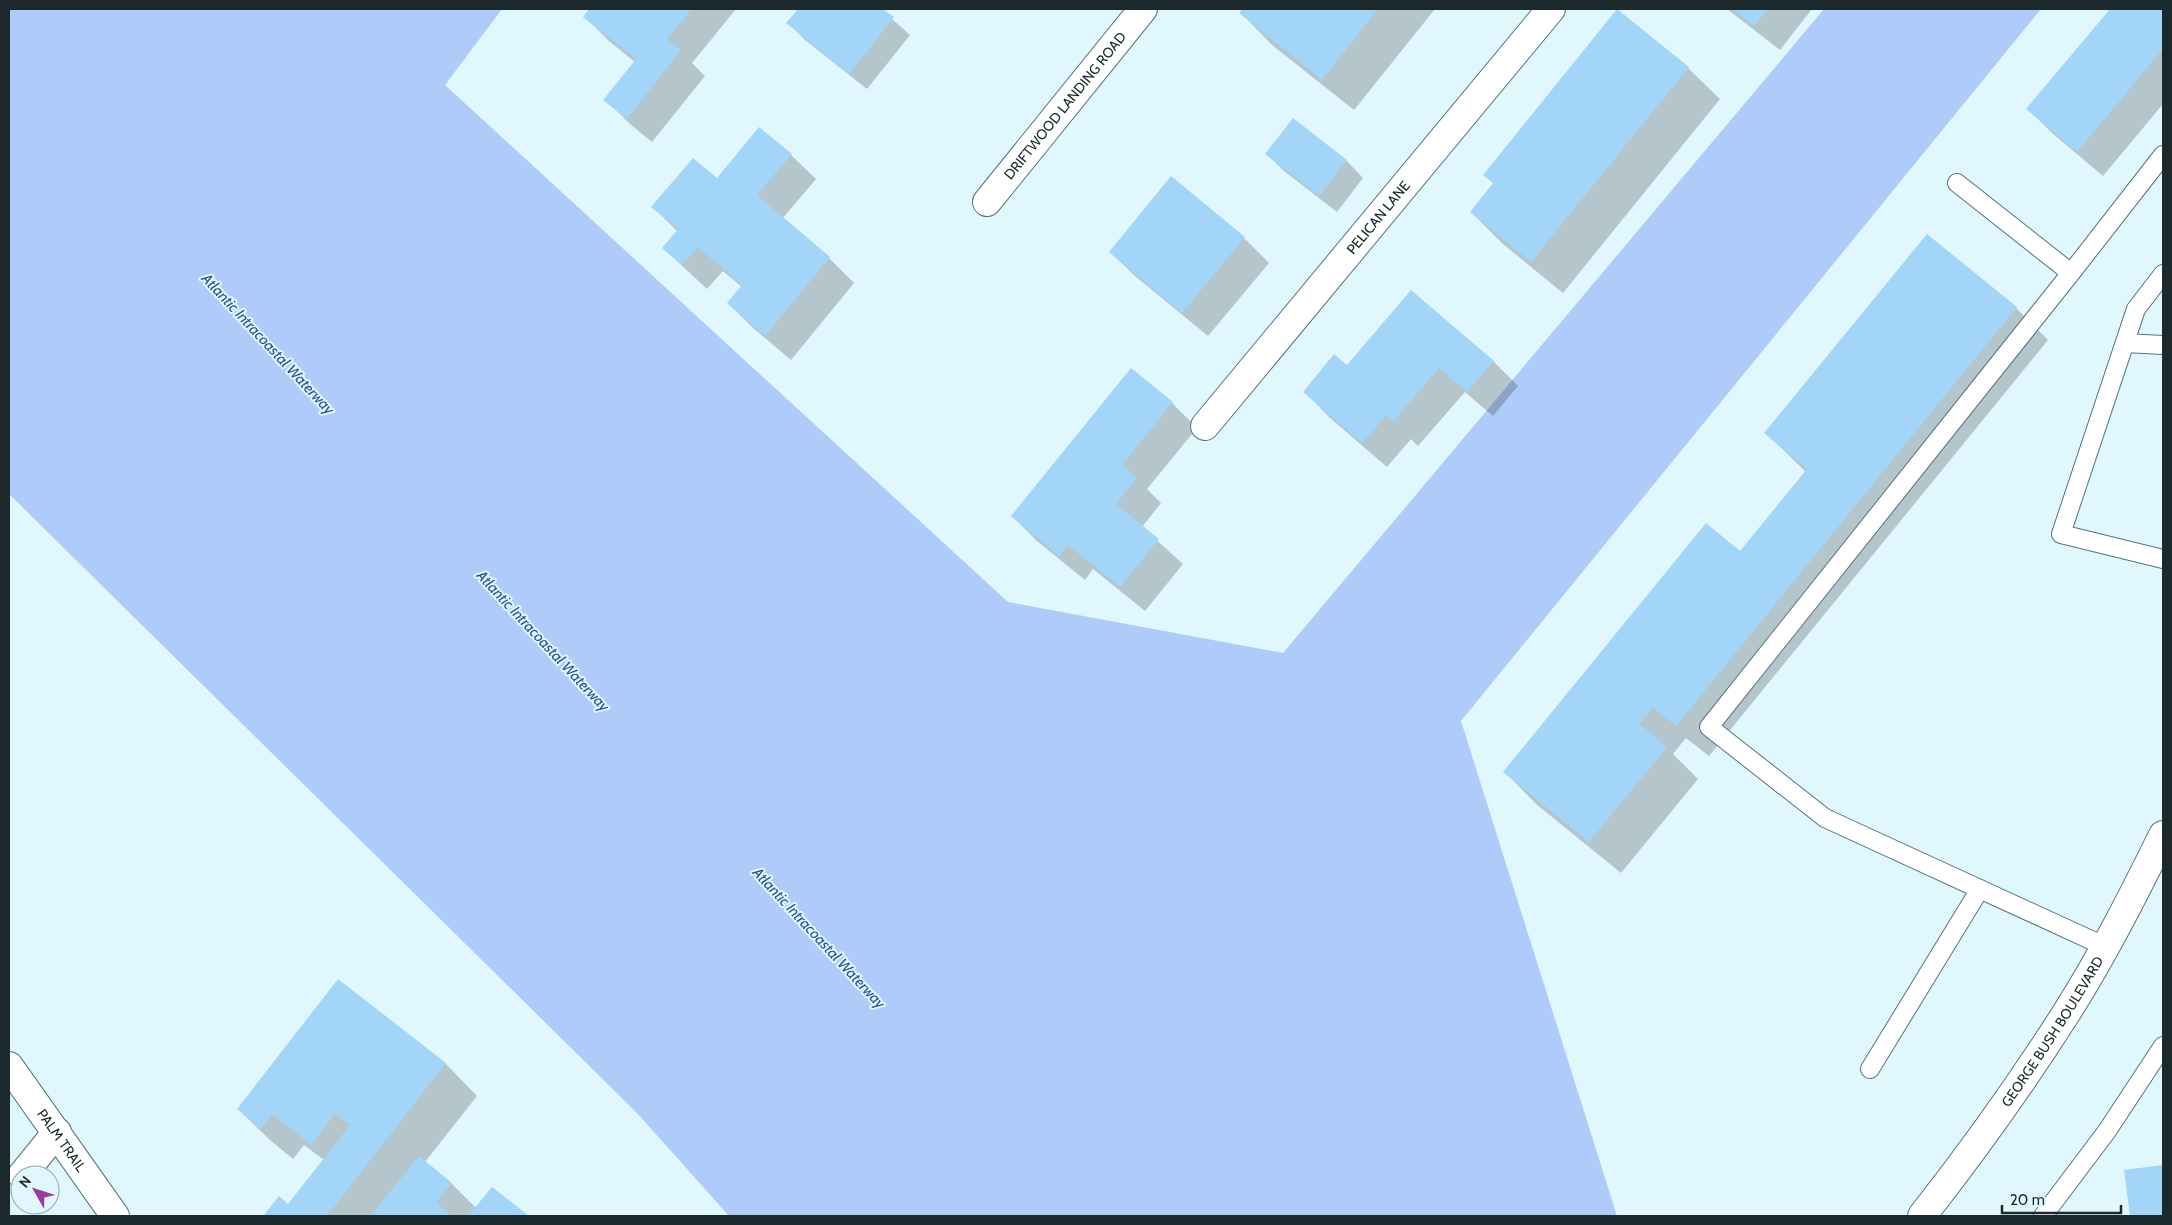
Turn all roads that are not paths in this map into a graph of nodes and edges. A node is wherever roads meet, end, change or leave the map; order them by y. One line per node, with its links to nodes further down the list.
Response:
1 (1143, 9): 5 (street, DRIFTWOOD LANDING ROAD)
2 (1551, 9): 10 (street, PELICAN LANE)
3 (2163, 155): 6 (lane)
4 (1957, 183): 6 (lane)
5 (987, 202)
6 (2071, 272): 13 (lane)
7 (2163, 274): 8 (lane)
8 (2125, 342): 9 (lane); 11 (lane)
9 (2163, 345)
10 (1205, 426)
11 (2163, 559)
12 (2163, 835): 14 (street, GEORGE BUSH BOULEVARD)
13 (1980, 889): 14 (lane); 17 (lane)
14 (2104, 946): 21 (street, GEORGE BUSH BOULEVARD)
15 (2163, 1046): 22 (lane)
16 (9, 1066): 18 (street, PALM TRAIL)
17 (1870, 1069)
18 (57, 1132): 19 (street); 20 (street, PALM TRAIL)
19 (30, 1165)
20 (115, 1216)
21 (1922, 1216)
22 (2043, 1216)

